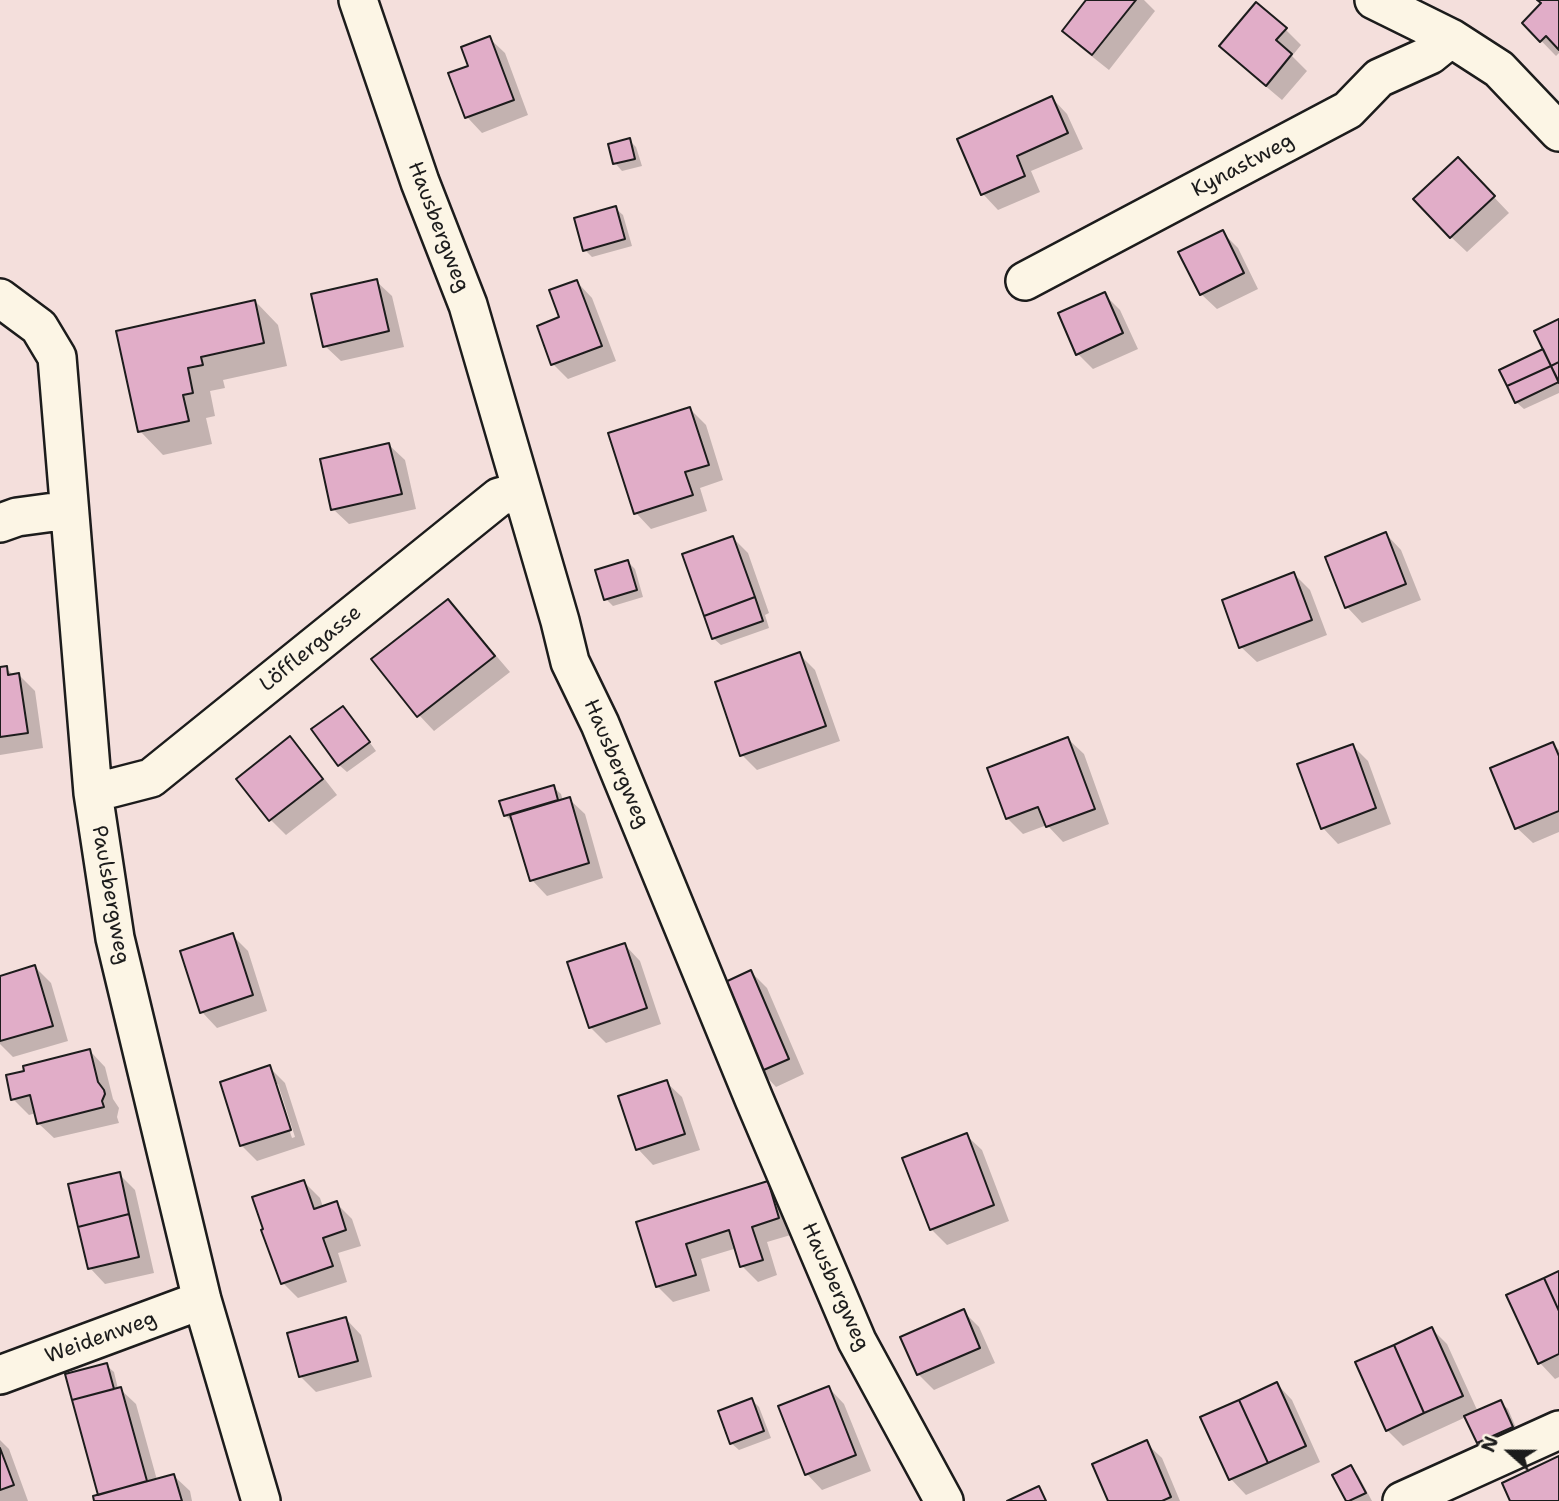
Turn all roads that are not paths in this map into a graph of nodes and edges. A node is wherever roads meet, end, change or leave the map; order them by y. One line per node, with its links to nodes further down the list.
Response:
1 (358, 0): 7 (street, Hausbergweg)
2 (1374, 0): 3 (street)
3 (1451, 38): 4 (street); 5 (street, Kynastweg)
4 (1559, 132)
5 (1025, 281)
6 (0, 298): 8 (street, Paulsbergweg)
7 (521, 491): 10 (street, Löfflergasse); 15 (street, Hausbergweg)
8 (69, 510): 9 (street); 10 (street, Paulsbergweg)
9 (0, 523)
10 (93, 793): 11 (street, Paulsbergweg)
11 (202, 1300): 12 (street, Weidenweg); 14 (street, Paulsbergweg)
12 (0, 1375)
13 (1559, 1430): 16 (street)
14 (261, 1501)
15 (944, 1501)
16 (1402, 1501)

